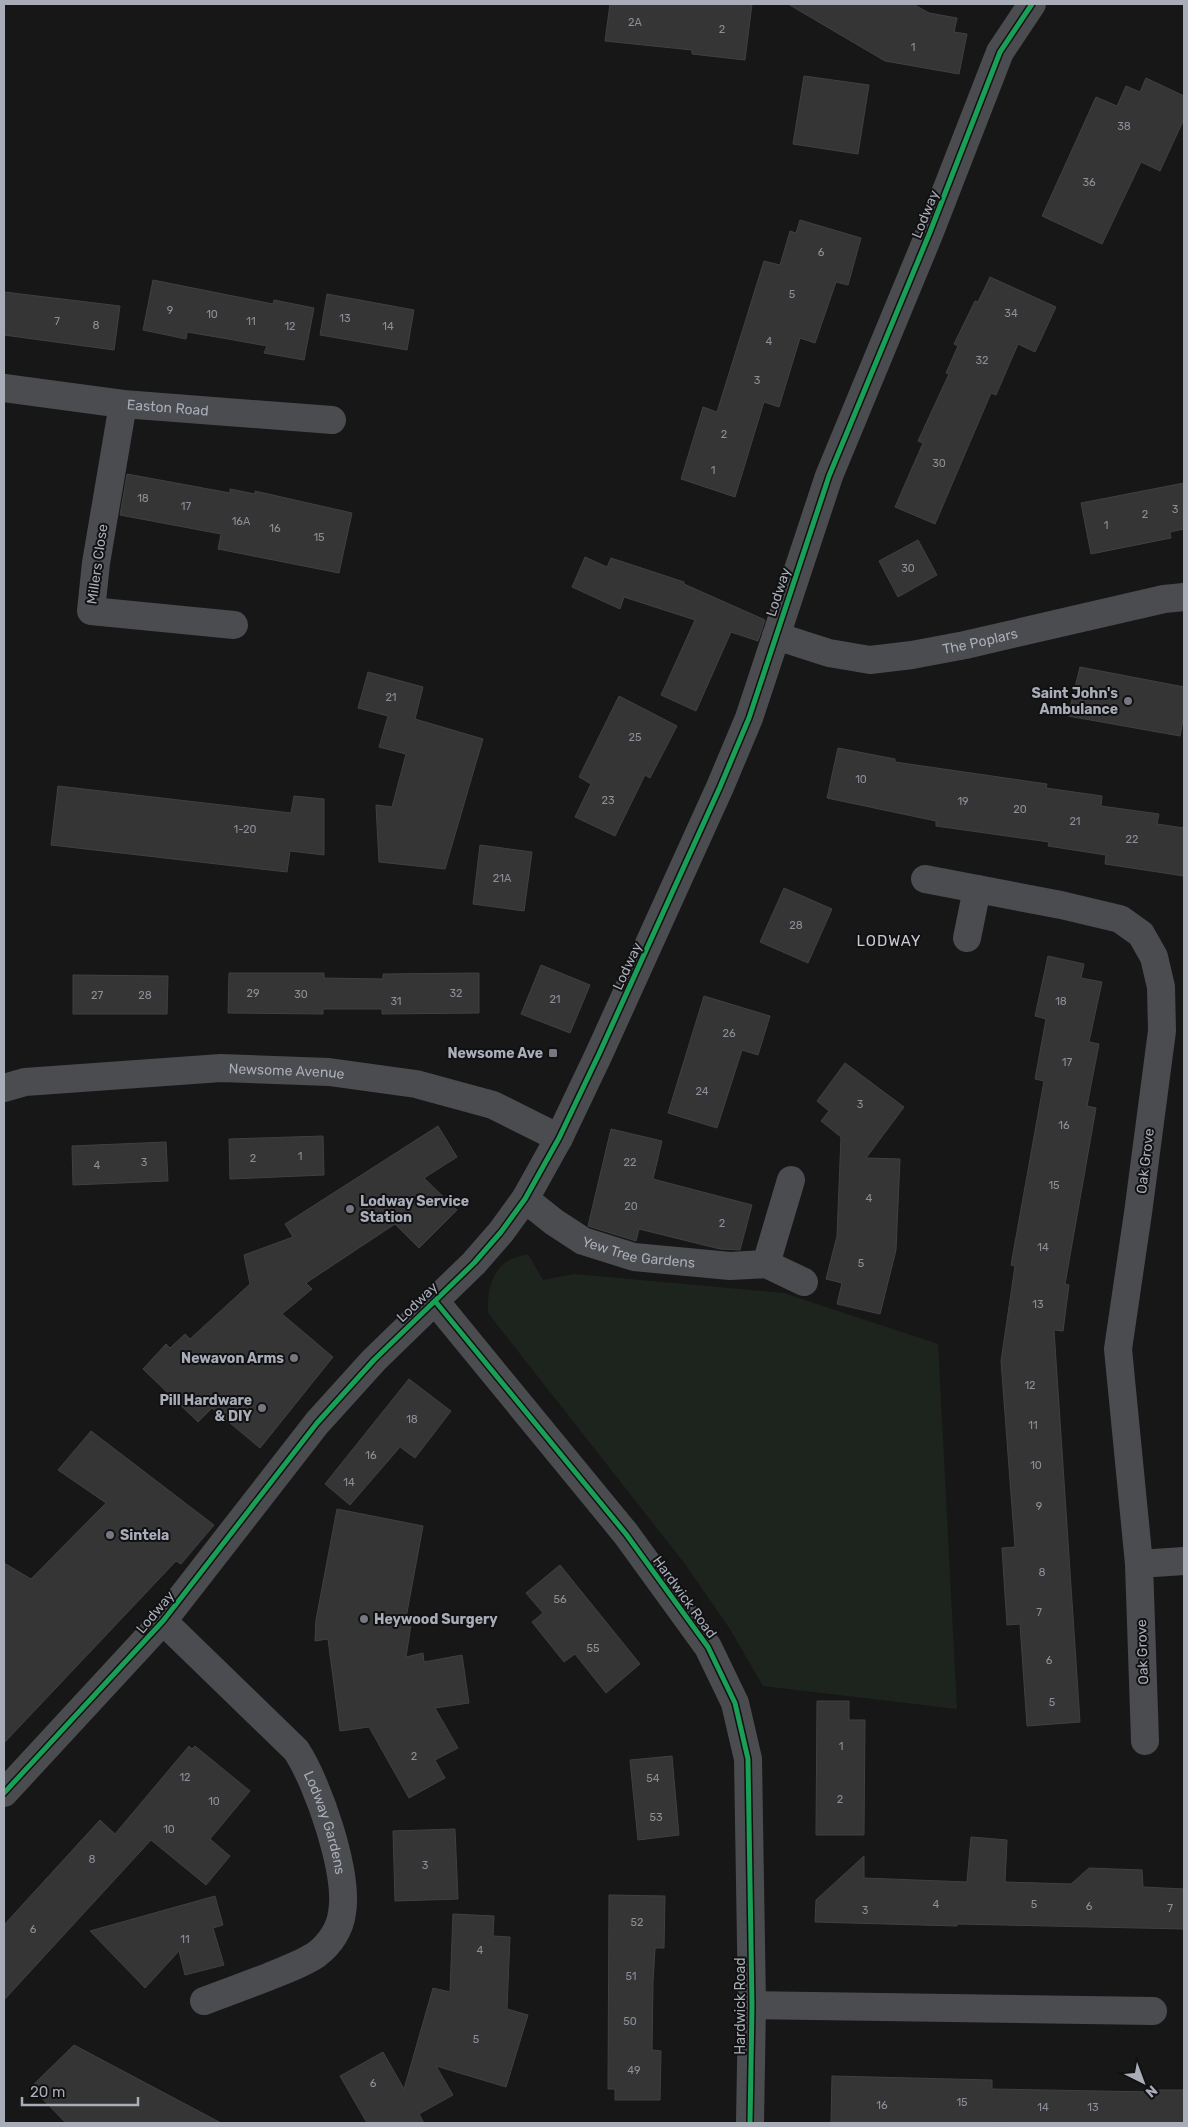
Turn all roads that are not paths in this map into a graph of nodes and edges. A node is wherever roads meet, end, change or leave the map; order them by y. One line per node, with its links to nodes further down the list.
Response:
1 (1032, 4): 7 (street, Lodway)
2 (4, 388): 3 (street, Easton Road)
3 (123, 404): 4 (street, Easton Road); 6 (street, Millers Close)
4 (332, 420)
5 (1184, 597): 7 (street, The Poplars)
6 (234, 625)
7 (776, 636): 12 (street, Lodway)
8 (925, 879): 9 (street, Oak Grove)
9 (976, 888): 10 (street); 19 (street, Oak Grove)
10 (967, 938)
11 (4, 1088): 12 (street, Newsome Avenue)
12 (559, 1138): 14 (street, Lodway)
13 (791, 1180): 15 (street)
14 (525, 1199): 15 (street, Yew Tree Gardens); 17 (street, Lodway)
15 (766, 1264): 16 (street, Yew Tree Gardens)
16 (804, 1282)
17 (435, 1300): 20 (street, Lodway); 24 (street, Hardwick Road)
18 (1184, 1562): 19 (street)
19 (1139, 1564): 21 (street, Oak Grove)
20 (163, 1621): 22 (street, Lodway); 23 (street, Lodway Gardens)
21 (1145, 1741)
22 (4, 1793)
23 (204, 2002)
24 (752, 2005): 25 (street, Hardwick Road); 26 (street, Hardwick Road)
25 (1153, 2011)
26 (750, 2123)

